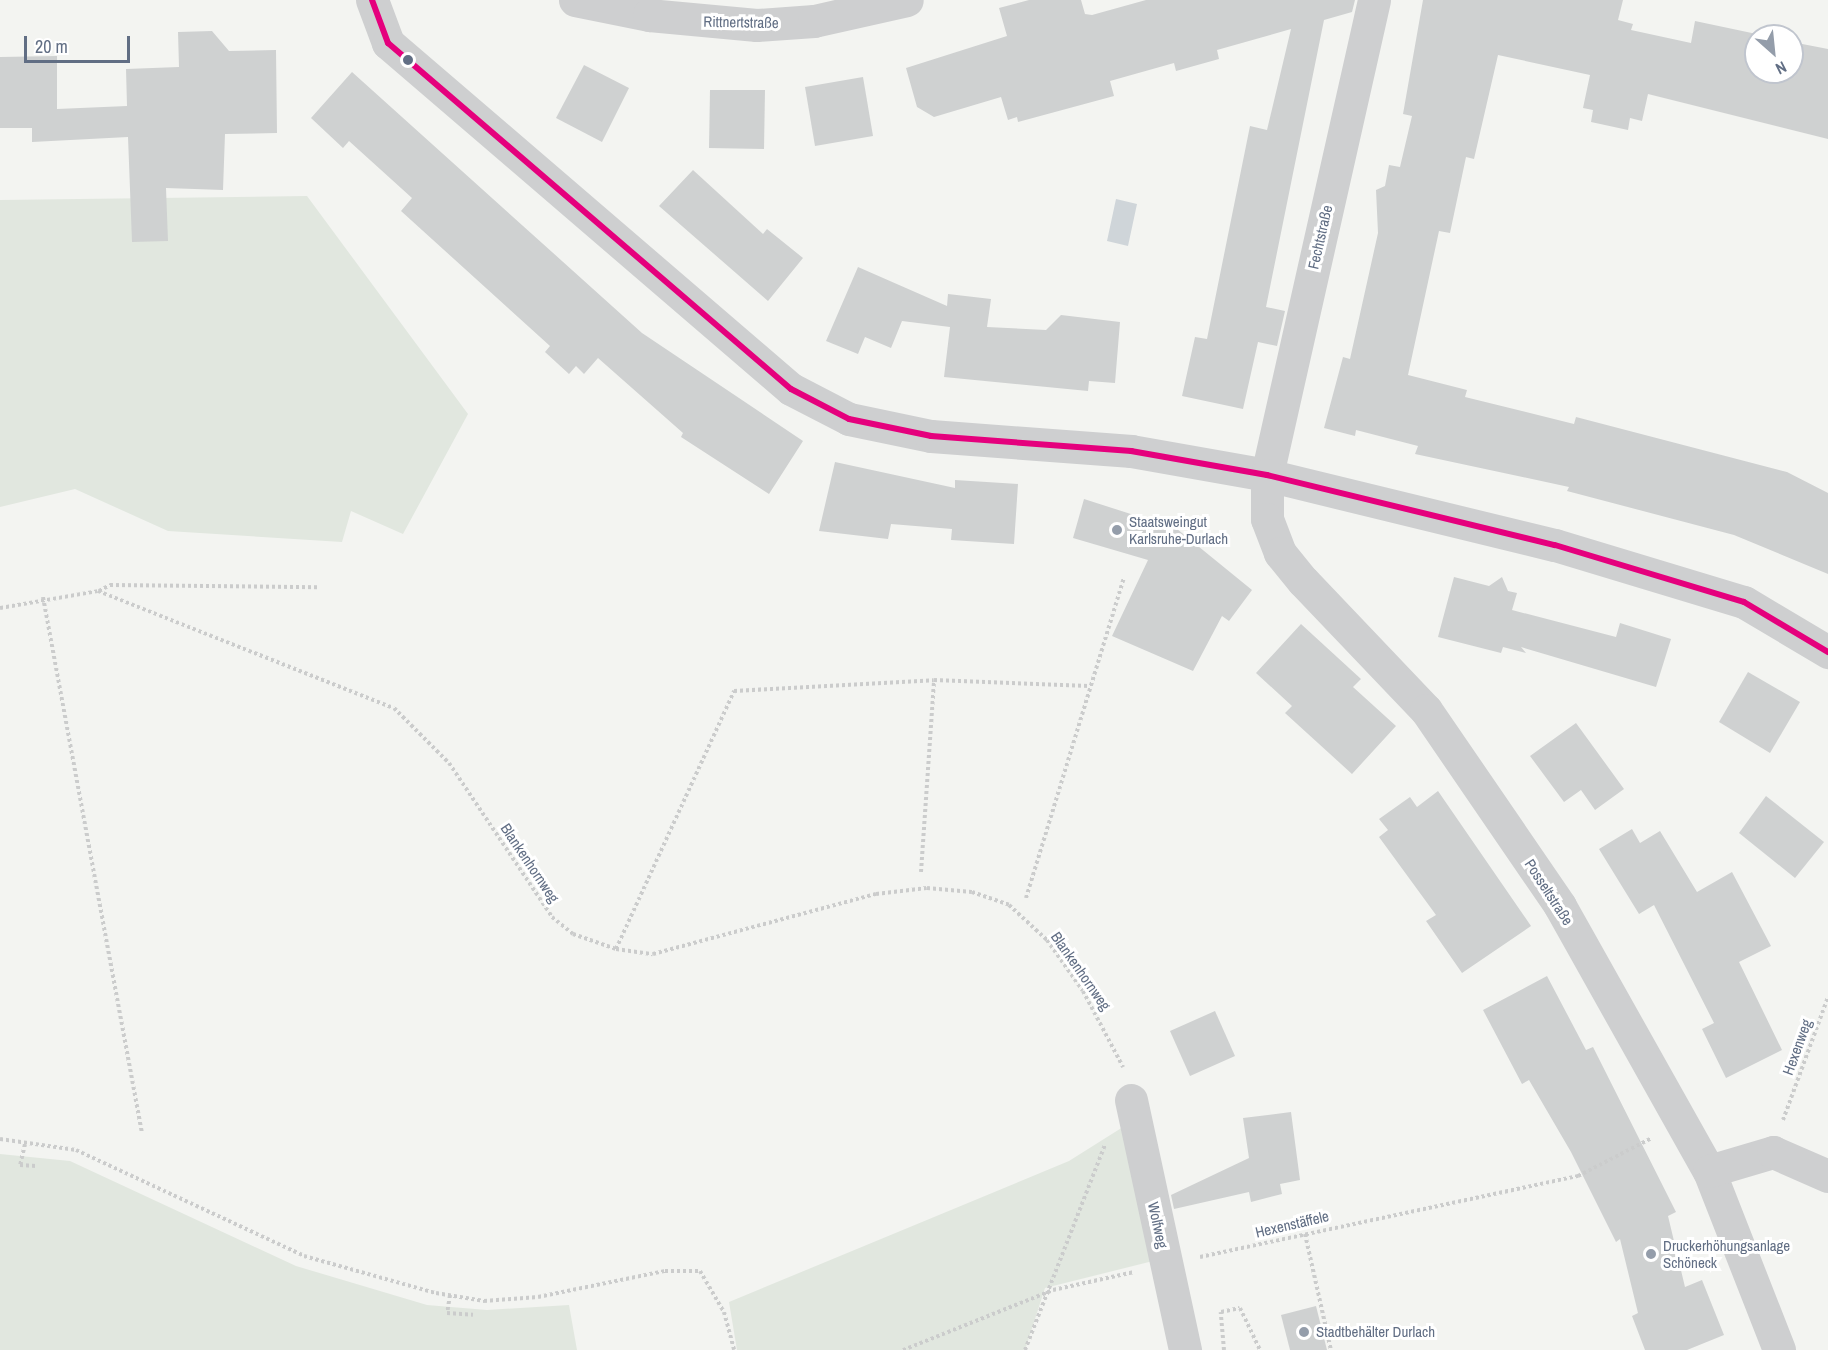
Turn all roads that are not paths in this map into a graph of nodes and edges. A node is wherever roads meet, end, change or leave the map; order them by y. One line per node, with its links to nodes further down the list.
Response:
1 (372, 0): 5 (street)
2 (575, 0): 3 (street, Rittnertstraße)
3 (907, 0)
4 (1374, 0): 5 (street, Fechtstraße)
5 (1267, 475): 6 (street); 8 (street, Posseltstraße)
6 (1828, 652)
7 (1131, 1100): 10 (street, Wolfweg)
8 (1709, 1171): 9 (street); 11 (street, Posseltstraße)
9 (1828, 1176)
10 (1185, 1350)
11 (1779, 1350)

